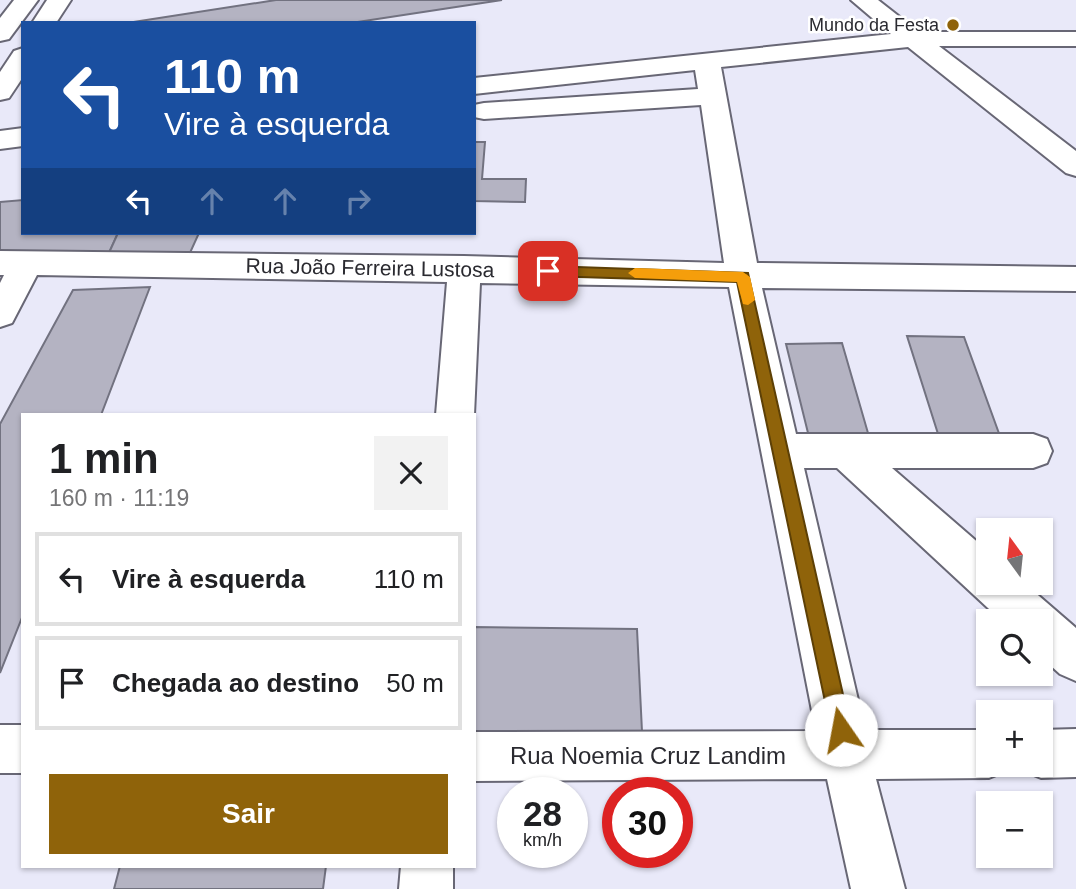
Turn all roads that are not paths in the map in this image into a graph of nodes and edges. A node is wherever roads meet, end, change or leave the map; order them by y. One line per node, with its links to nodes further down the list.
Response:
1 (26, 0): 5 (main road)
2 (59, 0): 4 (main road)
3 (863, 0): 6 (main road)
4 (45, 21)
5 (0, 34)
6 (913, 39): 7 (main road); 9 (main road); 17 (main road)
7 (1076, 40)
8 (21, 59): 11 (main road)
9 (710, 79): 10 (main road); 12 (main road); 20 (main road)
10 (476, 86)
11 (0, 92)
12 (476, 112)
13 (21, 137): 14 (main road)
14 (0, 140)
15 (21, 155): 16 (main road)
16 (0, 158)
17 (1076, 166)
18 (14, 263): 19 (main road, Rua João Ferreira Lustosa); 22 (main road)
19 (464, 268): 20 (main road, Rua João Ferreira Lustosa); 23 (main road)
20 (743, 277): 21 (main road, Rua João Ferreira Lustosa); 25 (main road)
21 (1076, 279)
22 (0, 314)
23 (454, 413)
24 (1033, 451): 26 (main road)
25 (780, 452): 26 (main road); 37 (main road)
26 (846, 452): 27 (main road)
27 (976, 568)
28 (1006, 595): 29 (main road)
29 (1022, 609)
30 (1053, 637): 31 (main road)
31 (1076, 658)
32 (0, 749): 33 (main road)
33 (21, 749)
34 (1076, 753): 36 (main road)
35 (976, 754): 37 (main road, Rua Noemia Cruz Landim)
36 (1053, 754)
37 (846, 756): 38 (main road, Rua Noemia Cruz Landim); 41 (main road)
38 (476, 757)
39 (427, 868): 40 (main road)
40 (426, 889)
41 (878, 889)

